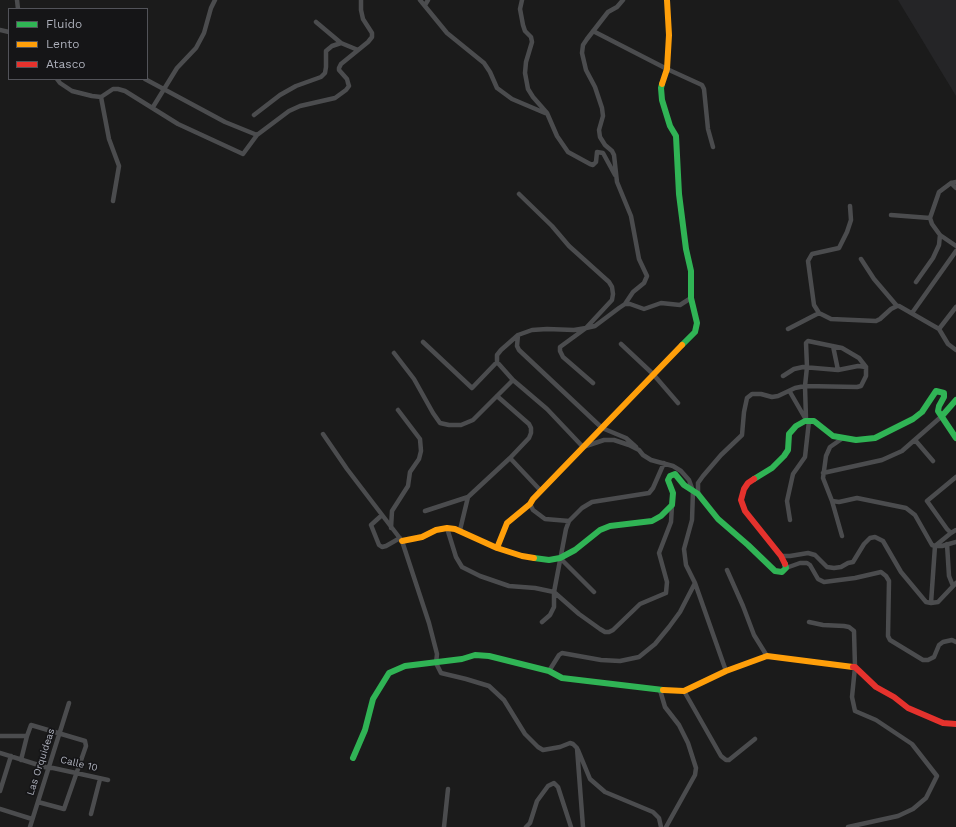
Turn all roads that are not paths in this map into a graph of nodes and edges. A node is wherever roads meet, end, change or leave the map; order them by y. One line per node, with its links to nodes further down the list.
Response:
1 (215, 0): 16 (street)
2 (361, 0): 12 (street)
3 (420, 0): 8 (street)
4 (428, 0): 8 (street)
5 (522, 0): 19 (street)
6 (623, 0): 10 (street)
7 (667, 0): 13 (street)
8 (425, 5): 19 (street)
9 (316, 22): 11 (street)
10 (593, 31): 13 (street); 23 (street)
11 (341, 43): 12 (street); 20 (street)
12 (358, 50): 21 (street)
13 (667, 69): 22 (street); 36 (street)
14 (58, 80): 17 (street)
15 (147, 80): 16 (street)
16 (164, 89): 18 (street); 21 (street)
17 (100, 97): 18 (street); 27 (street)
18 (153, 107): 21 (street)
19 (547, 114): 23 (street)
20 (254, 115)
21 (257, 135)
22 (713, 147)
23 (617, 182): 37 (street)
24 (953, 183): 25 (street); 30 (street)
25 (956, 188)
26 (519, 194): 42 (street)
27 (113, 201)
28 (850, 206): 40 (street)
29 (891, 215): 30 (street)
30 (930, 218): 31 (street)
31 (940, 235): 32 (street); 35 (street)
32 (956, 246)
33 (956, 251): 41 (street)
34 (861, 259): 38 (street)
35 (916, 282)
36 (691, 298): 37 (street); 55 (street)
37 (625, 304): 42 (street)
38 (896, 306): 40 (street); 41 (street)
39 (956, 307): 44 (street)
40 (819, 313): 43 (street)
41 (912, 313): 44 (street)
42 (586, 328): 45 (street); 58 (street)
43 (788, 329)
44 (939, 329): 49 (street)
45 (518, 335): 51 (street); 67 (street)
46 (423, 342): 51 (street)
47 (621, 344): 55 (street)
48 (833, 346): 52 (street); 53 (street); 54 (street)
49 (956, 350)
50 (394, 353): 61 (street)
51 (496, 362): 57 (street)
52 (807, 367): 54 (street); 56 (street); 59 (street)
53 (866, 367): 54 (street); 59 (street)
54 (838, 370)
55 (653, 374): 63 (street); 67 (street)
56 (783, 376)
57 (513, 380): 61 (street); 72 (street)
58 (593, 383)
59 (805, 386): 60 (street); 66 (street)
60 (790, 392): 66 (street); 80 (street)
61 (497, 396): 74 (street)
62 (956, 400): 65 (street)
63 (678, 402)
64 (398, 410): 89 (street)
65 (942, 416): 69 (street); 70 (street); 71 (street)
66 (808, 420): 70 (street); 87 (street); 99 (street)
67 (602, 428): 72 (street); 73 (street)
68 (323, 434): 86 (street)
69 (955, 436)
70 (843, 438): 77 (street)
71 (914, 440): 75 (street); 77 (street)
72 (583, 447): 73 (street); 79 (street)
73 (639, 450): 76 (street)
74 (510, 458): 79 (street); 81 (street)
75 (933, 461)
76 (664, 463): 80 (street); 88 (street)
77 (824, 473): 82 (street)
78 (955, 480): 92 (street)
79 (541, 491): 83 (street)
80 (695, 493): 84 (street); 101 (street); 103 (street)
81 (468, 497): 85 (street); 91 (street)
82 (832, 501): 93 (street); 97 (street)
83 (530, 504): 88 (street); 98 (street)
84 (672, 505): 100 (street); 105 (street)
85 (425, 511)
86 (382, 515): 89 (street); 94 (street)
87 (790, 520)
88 (568, 521): 100 (street)
89 (391, 528): 94 (street)
90 (447, 528): 91 (street); 94 (street); 105 (street)
91 (460, 530): 98 (street)
92 (954, 532): 97 (street)
93 (842, 536)
94 (401, 540): 112 (street)
95 (956, 542): 96 (street)
96 (947, 544): 97 (street); 104 (street)
97 (935, 546): 107 (street)
98 (497, 548): 100 (street)
99 (782, 556): 101 (street); 107 (street)
100 (560, 558): 105 (street); 106 (street)
101 (786, 568): 110 (street)
102 (726, 570): 111 (street)
103 (695, 583): 114 (street); 115 (street)
104 (955, 585): 107 (street)
105 (554, 592): 108 (street)
106 (594, 592)
107 (931, 603)
108 (542, 622)
109 (809, 622): 113 (street)
110 (956, 642)
111 (767, 656): 113 (street); 115 (street)
112 (436, 663): 114 (street); 124 (street); 127 (street)
113 (855, 667): 119 (street); 146 (street)
114 (549, 671): 116 (street)
115 (726, 671): 117 (street)
116 (660, 690): 117 (street); 145 (street)
117 (684, 691): 123 (street)
118 (69, 703): 120 (street, Las Orquideas)
119 (956, 724)
120 (60, 734): 122 (street); 129 (street, Las Orquideas); 130 (street)
121 (0, 736): 122 (street)
122 (27, 736): 128 (street)
123 (755, 739)
124 (577, 748): 143 (street); 144 (street)
125 (0, 753): 126 (street, Calle 10)
126 (11, 756): 128 (street, Calle 10); 134 (street)
127 (353, 758)
128 (21, 760): 129 (street, Calle 10)
129 (48, 768): 130 (street, Calle 10); 135 (street, Las Orquideas)
130 (76, 772): 131 (street, Calle 10); 135 (street)
131 (100, 778): 132 (street, Calle 10); 137 (street)
132 (108, 780)
133 (448, 789): 140 (street)
134 (0, 791)
135 (38, 802): 138 (street, Las Orquideas)
136 (0, 809): 138 (street)
137 (91, 814)
138 (32, 819): 139 (street, Las Orquideas)
139 (30, 827)
140 (444, 827)
141 (526, 827): 142 (street)
142 (571, 827)
143 (583, 827)
144 (661, 827)
145 (666, 827)
146 (848, 827)

